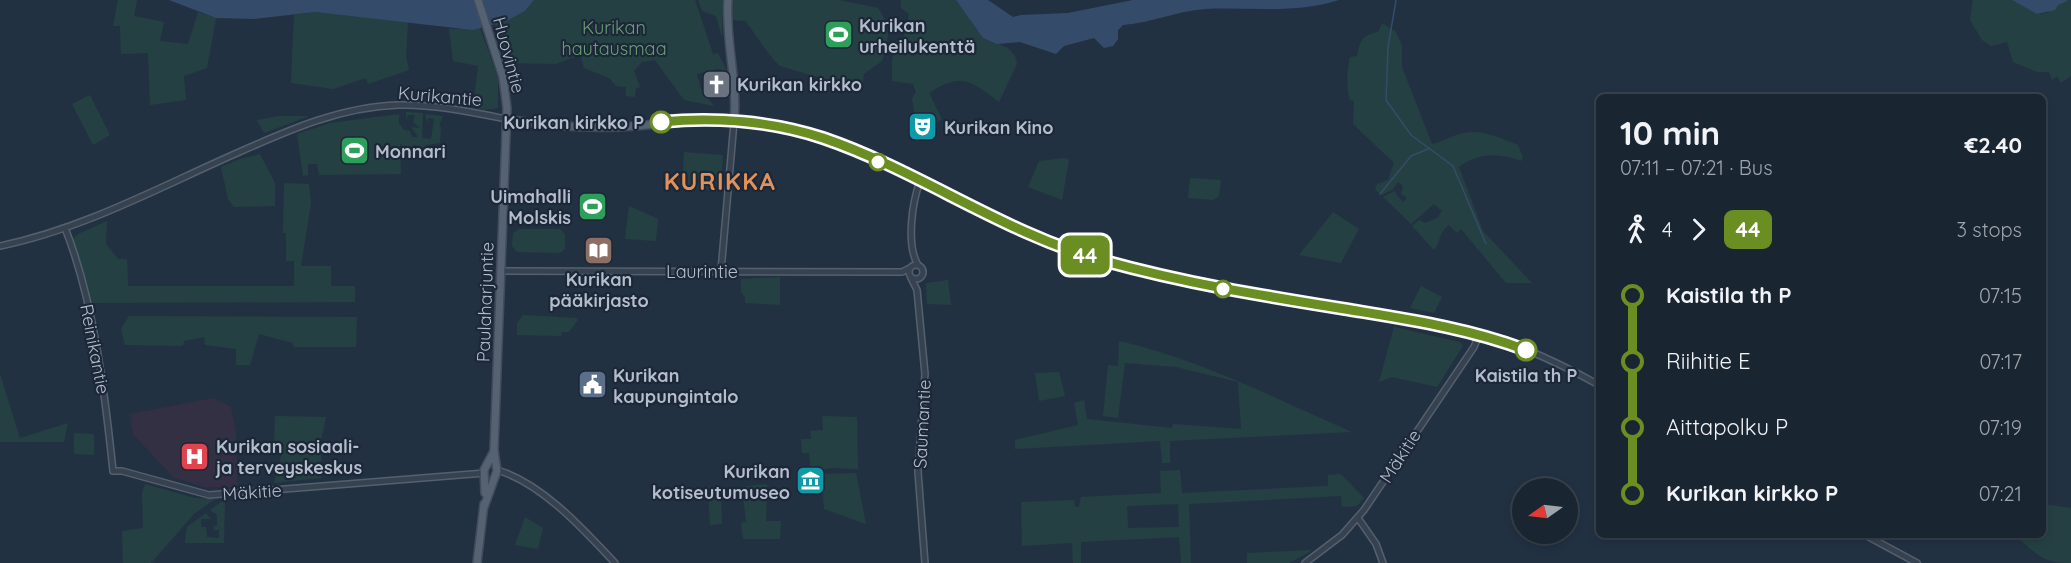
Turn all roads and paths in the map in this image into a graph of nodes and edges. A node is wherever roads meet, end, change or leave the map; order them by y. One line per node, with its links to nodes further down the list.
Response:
1 (478, 0): 3 (main road, Huovintie)
2 (729, 0): 4 (main road)
3 (506, 119): 4 (main road, Kurikantie); 6 (street, Kurikantie); 11 (main road, Paulaharjuntie)
4 (734, 122): 5 (main road, Kurikantie); 12 (street)
5 (920, 181): 8 (street); 17 (street, Kurikantie)
6 (65, 228): 7 (street, Kurikantie); 21 (street, Reinikantie)
7 (0, 246)
8 (914, 258): 9 (street); 10 (street)
9 (918, 265): 10 (street, Laurintie); 15 (street)
10 (910, 268): 13 (street, Laurintie); 14 (street)
11 (501, 271): 12 (street, Laurintie); 19 (main road, Paulaharjuntie)
12 (721, 271): 13 (street, Laurintie)
13 (902, 272): 14 (street, Laurintie)
14 (910, 277): 15 (street); 16 (street, Saumantie)
15 (920, 279): 16 (street)
16 (916, 286): 28 (street, Saumantie)
17 (1479, 335): 18 (street, Kurikantie); 24 (street, Mäkitie)
18 (1596, 384)
19 (494, 450): 20 (main road, Paulaharjuntie); 22 (main road, Paulaharjuntie)
20 (486, 470): 21 (street, Mäkitie); 22 (main road); 22 (main road); 23 (main road, Paulaharjuntie)
21 (113, 471)
22 (495, 472): 23 (main road, Paulaharjuntie); 27 (street)
23 (484, 507): 26 (main road, Paulaharjuntie)
24 (1358, 518): 29 (street, Mäkitie); 30 (street)
25 (1871, 538): 31 (street)
26 (477, 563)
27 (615, 563)
28 (925, 563)
29 (1305, 563)
30 (1383, 563)
31 (1917, 563)

